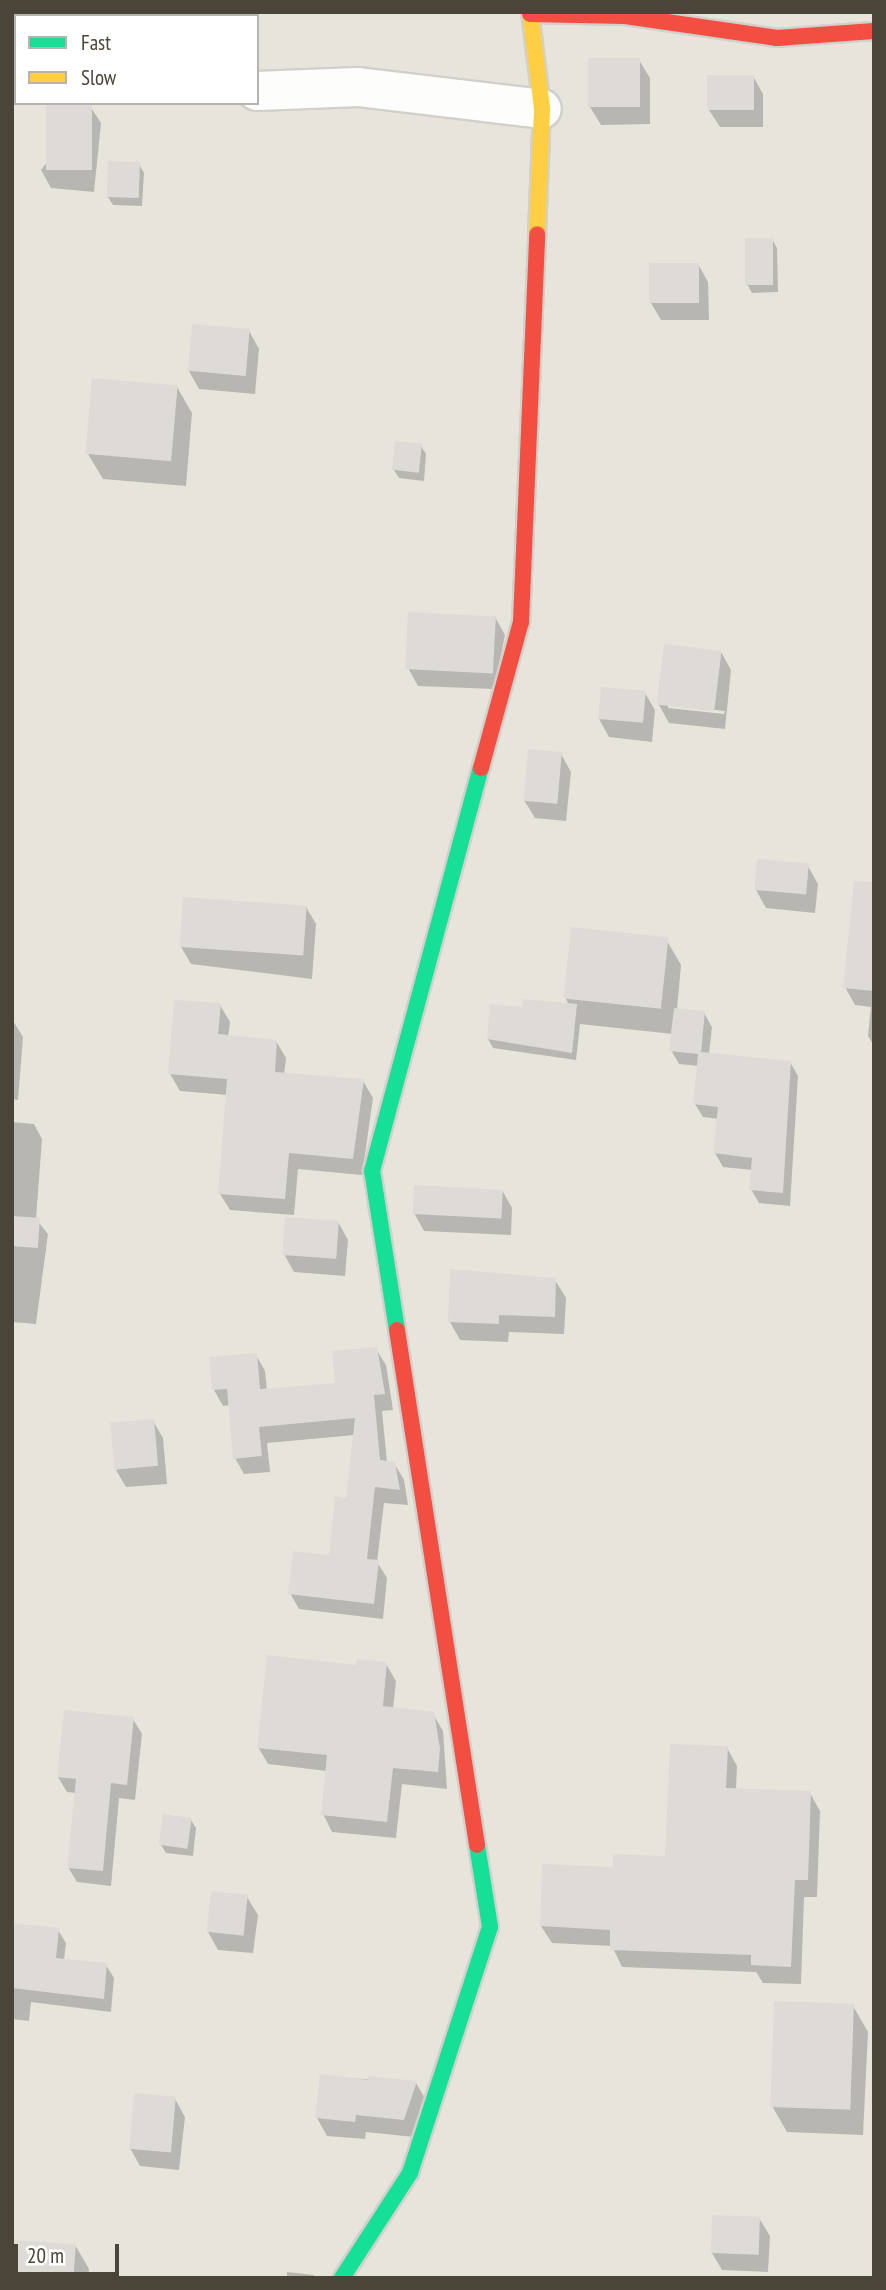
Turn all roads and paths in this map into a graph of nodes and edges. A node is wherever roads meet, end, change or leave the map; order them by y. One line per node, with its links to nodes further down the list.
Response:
1 (530, 13): 2 (street); 4 (street)
2 (874, 31)
3 (259, 92): 4 (street)
4 (542, 109): 5 (street)
5 (342, 2278)

